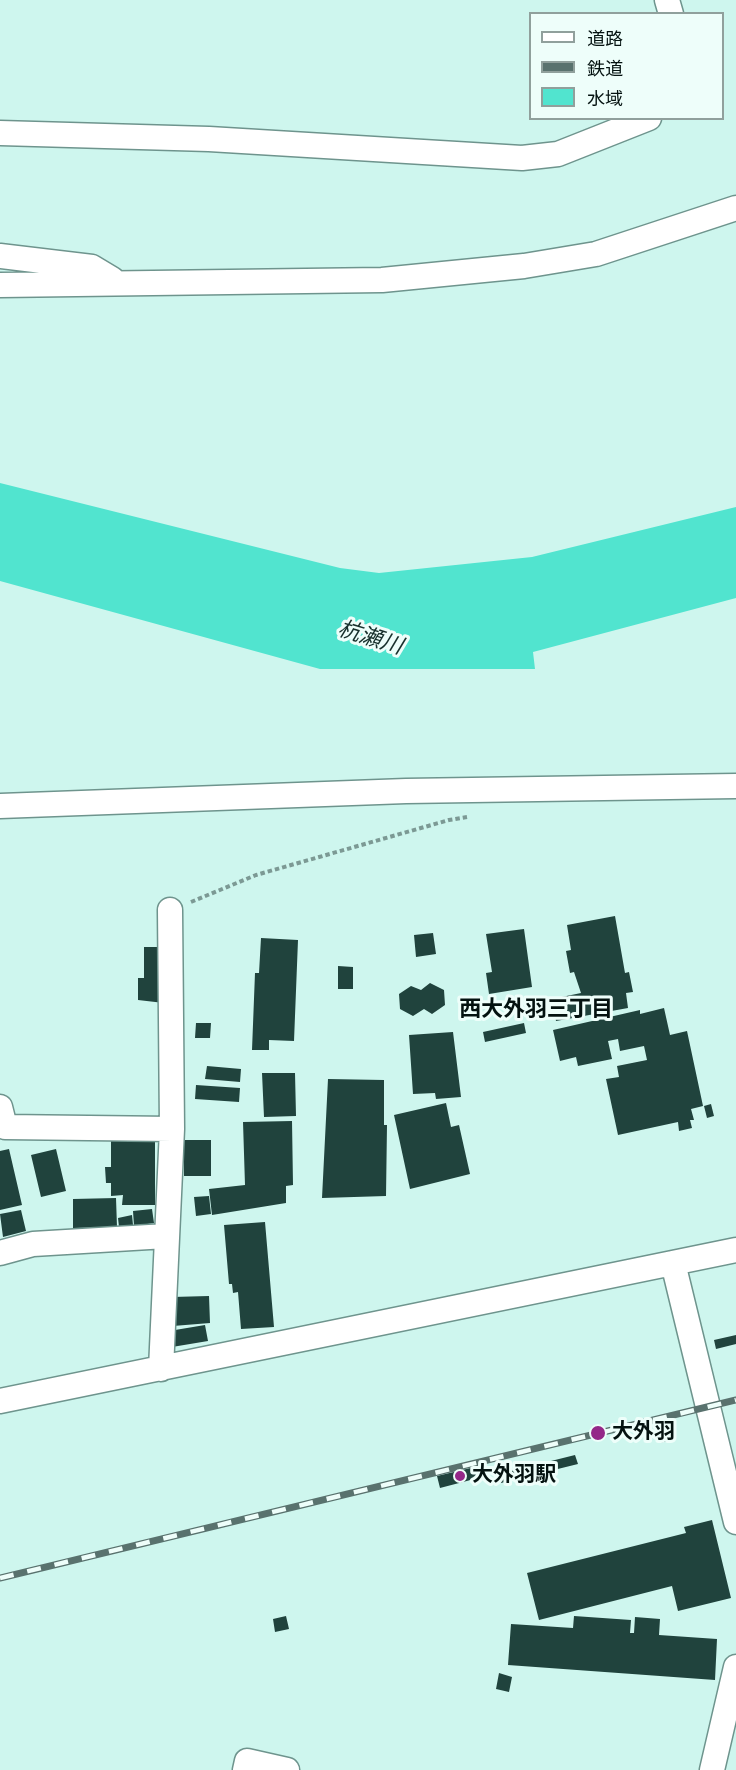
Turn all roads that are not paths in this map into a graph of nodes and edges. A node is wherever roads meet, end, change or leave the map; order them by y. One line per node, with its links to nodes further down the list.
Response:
1 (644, 120): 2 (street)
2 (0, 133)
3 (736, 208): 5 (street)
4 (0, 256): 5 (street)
5 (116, 282): 6 (street)
6 (0, 285)
7 (736, 786): 8 (street)
8 (0, 806)
9 (170, 910): 11 (street)
10 (0, 1107): 11 (street)
11 (171, 1129): 12 (street)
12 (166, 1236): 14 (street); 16 (street)
13 (736, 1250): 15 (street)
14 (0, 1253)
15 (673, 1263): 16 (street); 18 (street)
16 (161, 1369): 17 (street)
17 (0, 1401)
18 (736, 1522)
19 (736, 1667): 22 (street)
20 (245, 1770): 21 (street)
21 (287, 1770)
22 (712, 1770)

